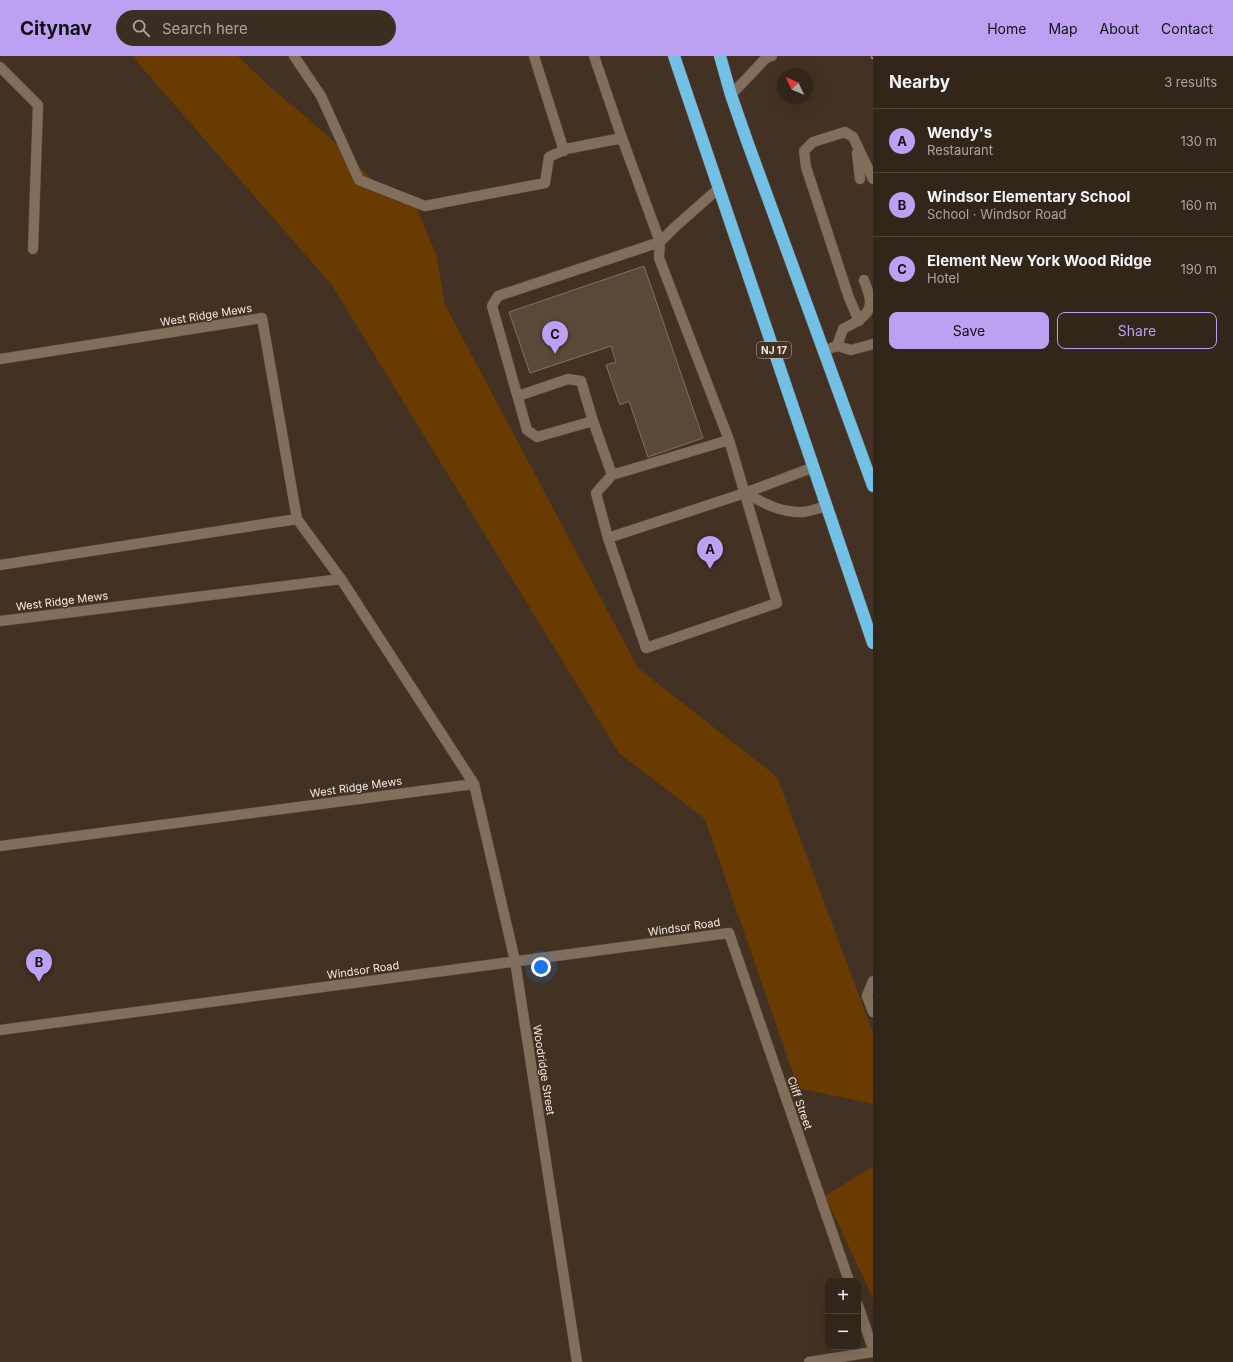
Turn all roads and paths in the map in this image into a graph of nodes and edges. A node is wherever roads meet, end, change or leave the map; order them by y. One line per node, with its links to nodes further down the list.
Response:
1 (294, 56): 11 (street)
2 (534, 56): 11 (street)
3 (594, 56): 9 (street)
4 (674, 56): 14 (highway, NJ 17)
5 (720, 56): 8 (highway)
6 (772, 56): 8 (street)
7 (0, 67): 16 (street)
8 (731, 95): 21 (highway)
9 (622, 138): 11 (street); 15 (street)
10 (857, 148): 12 (street); 13 (street); 18 (street)
11 (564, 151)
12 (860, 179)
13 (873, 179)
14 (719, 188): 15 (street); 27 (highway, NJ 17)
15 (660, 242): 23 (street); 25 (street)
16 (33, 248)
17 (864, 280): 18 (street)
18 (859, 321): 20 (street)
19 (873, 344): 20 (street)
20 (837, 346): 21 (street)
21 (823, 351): 26 (highway)
22 (0, 359): 33 (street, West Ridge Mews)
23 (518, 396): 24 (street); 24 (street)
24 (593, 421): 28 (street)
25 (729, 440): 28 (street); 31 (street)
26 (865, 465): 29 (highway); 30 (highway)
27 (814, 467): 31 (street); 32 (highway, NJ 17)
28 (612, 475): 34 (street)
29 (873, 486)
30 (873, 490)
31 (745, 493): 32 (street); 34 (street); 34 (street)
32 (827, 506): 38 (highway, NJ 17)
33 (297, 519): 35 (street); 36 (street, West Ridge Mews)
34 (608, 538)
35 (0, 565)
36 (342, 579): 37 (street, West Ridge Mews); 39 (street, West Ridge Mews)
37 (0, 621)
38 (873, 643)
39 (474, 784): 40 (street, West Ridge Mews); 42 (street, Woodridge Street)
40 (0, 846)
41 (728, 933): 42 (street, Windsor Road); 46 (street, Cliff Street)
42 (515, 961): 45 (street, Windsor Road); 49 (street, Woodridge Street)
43 (873, 981): 44 (street)
44 (873, 1012)
45 (0, 1030)
46 (849, 1278)
47 (861, 1314): 48 (street)
48 (873, 1350): 50 (street)
49 (577, 1362)
50 (809, 1362)

